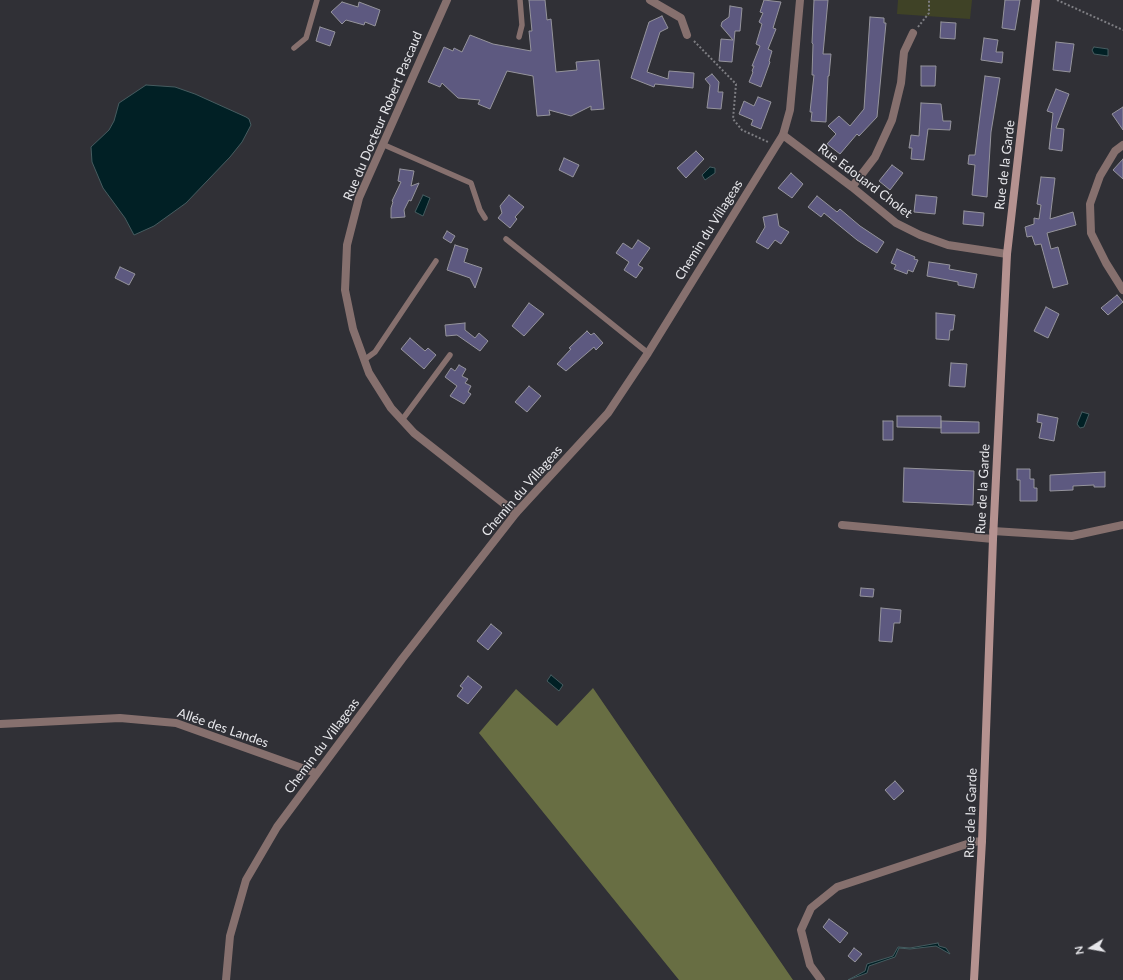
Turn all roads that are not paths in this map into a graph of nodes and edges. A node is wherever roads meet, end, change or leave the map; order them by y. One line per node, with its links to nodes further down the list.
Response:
1 (317, 0): 10 (lane)
2 (447, 0): 12 (street, Rue du Docteur Robert Pascaud)
3 (520, 0): 9 (lane)
4 (650, 0): 8 (street)
5 (800, 0): 11 (street, Chemin du Villageas)
6 (1036, 0): 17 (main road, Rue de la Garde)
7 (913, 33): 14 (street)
8 (687, 35)
9 (519, 37)
10 (294, 48)
11 (783, 134): 14 (street, Rue Edouard Cholet); 20 (street, Chemin du Villageas)
12 (382, 144): 15 (lane); 22 (street, Rue du Docteur Robert Pascaud)
13 (1123, 145): 19 (street)
14 (852, 187): 17 (street, Rue Edouard Cholet)
15 (485, 218)
16 (506, 239): 20 (lane)
17 (1007, 254): 27 (main road, Rue de la Garde)
18 (436, 262): 22 (lane)
19 (1123, 290)
20 (648, 353): 24 (street, Chemin du Villageas)
21 (450, 355): 23 (lane)
22 (364, 360): 23 (street, Rue du Docteur Robert Pascaud)
23 (402, 420): 24 (street, Rue du Docteur Robert Pascaud)
24 (516, 513): 29 (street, Chemin du Villageas)
25 (1123, 524): 27 (street)
26 (842, 525): 27 (street)
27 (993, 535): 30 (main road, Rue de la Garde)
28 (0, 724): 29 (street, Allée des Landes)
29 (316, 773): 31 (street, Chemin du Villageas)
30 (982, 841): 32 (street); 33 (main road, Rue de la Garde)
31 (226, 980)
32 (820, 980)
33 (974, 980)

